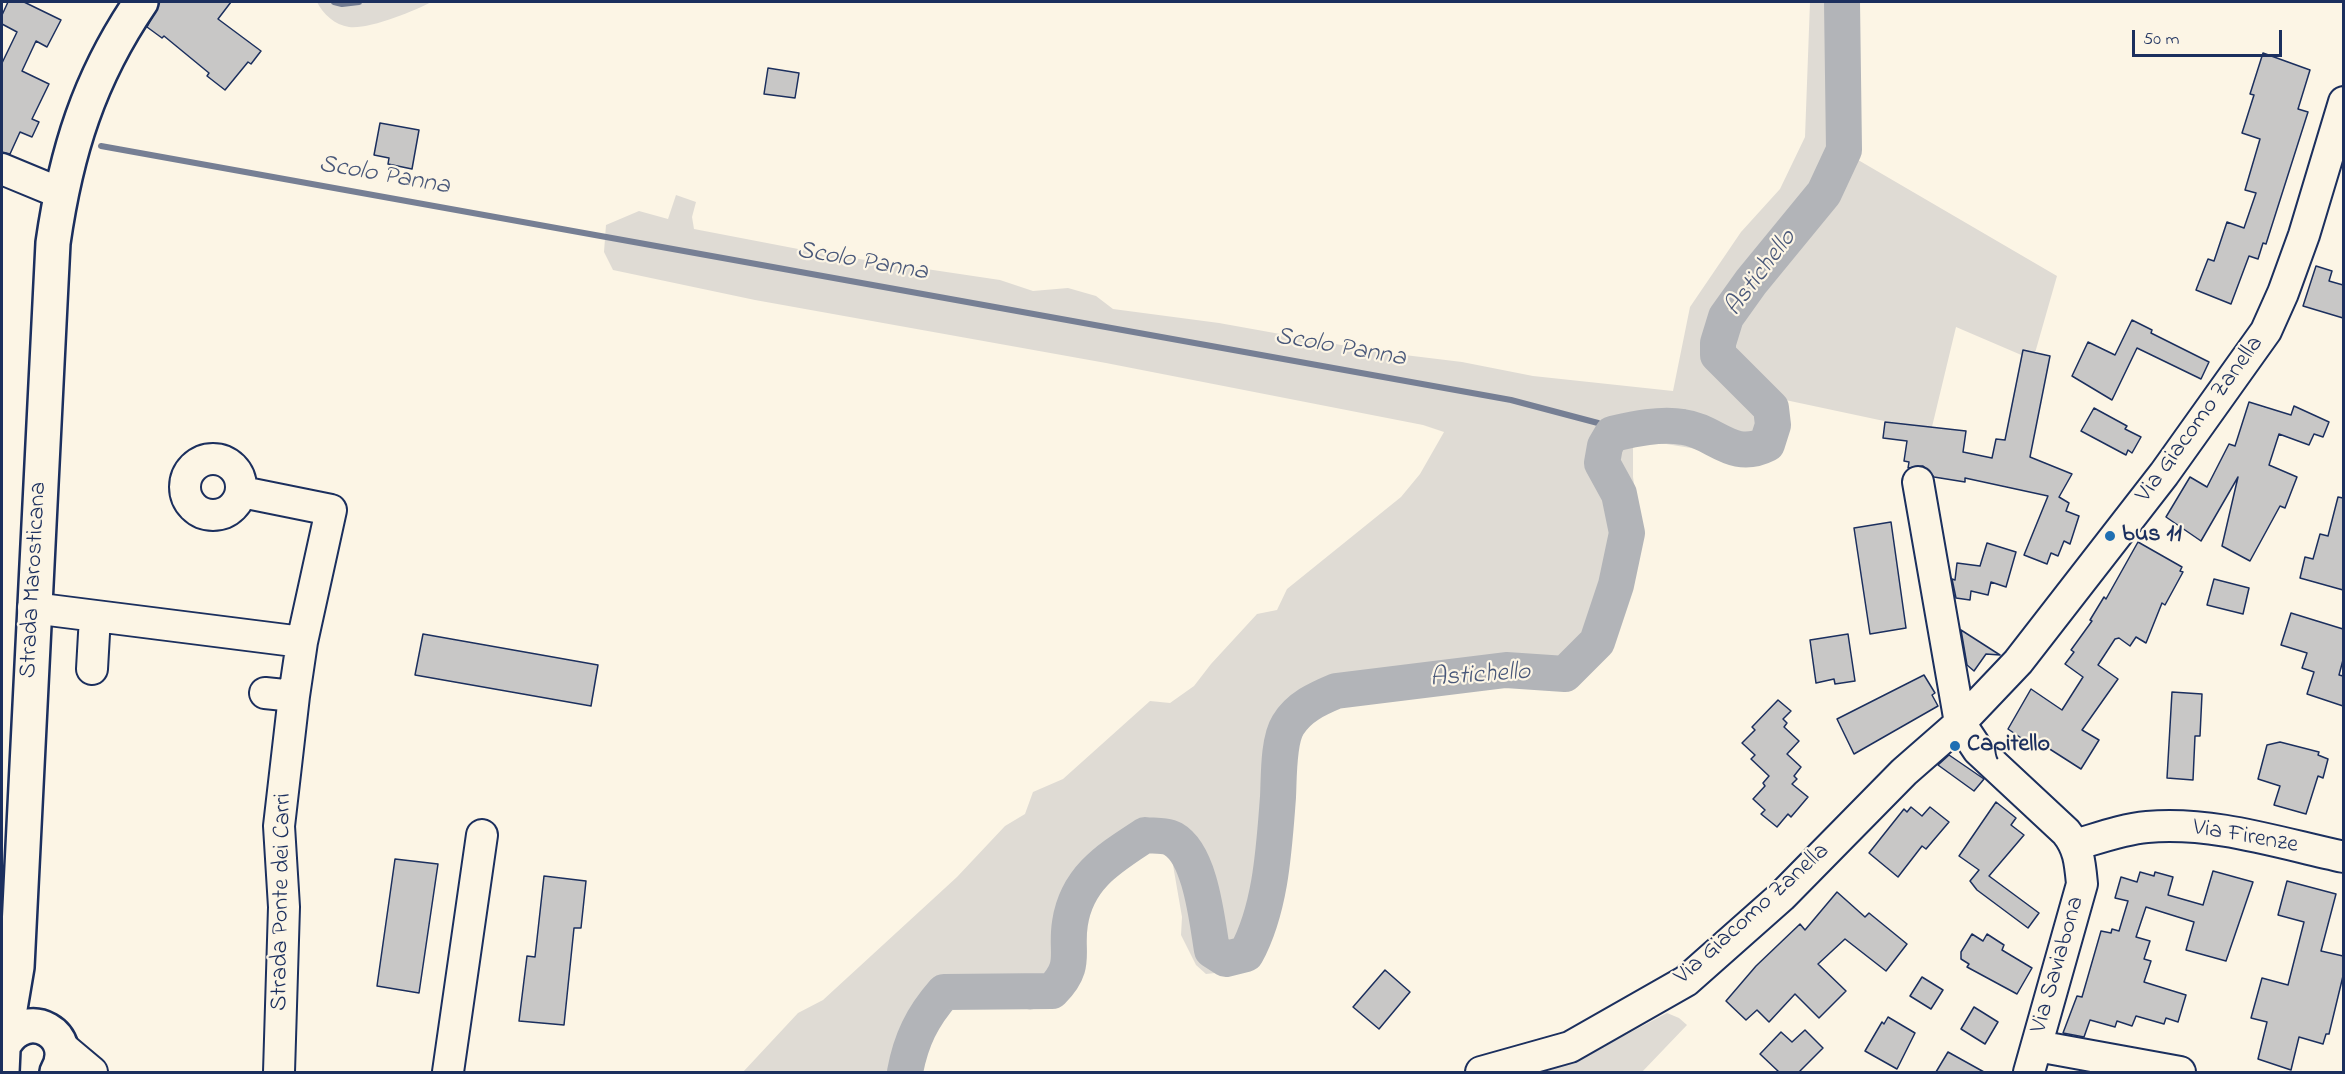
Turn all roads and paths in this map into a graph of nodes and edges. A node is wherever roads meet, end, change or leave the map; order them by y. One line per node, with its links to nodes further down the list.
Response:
1 (141, 2): 4 (main road, Strada Marosticana)
2 (2343, 102): 11 (street, Via Giacomo Zanella)
3 (2, 169): 4 (street)
4 (60, 194): 7 (main road, Strada Marosticana)
5 (1918, 482): 11 (street)
6 (242, 492): 9 (street, Strada Ponte dei Carri)
7 (33, 608): 8 (street); 15 (main road, Strada Marosticana)
8 (95, 616): 9 (street); 10 (street)
9 (302, 642): 20 (street, Strada Ponte dei Carri)
10 (92, 669)
11 (1960, 723): 13 (street); 22 (street, Via Giacomo Zanella)
12 (482, 835): 21 (street)
13 (2075, 844): 14 (street, Via Firenze); 17 (street, Via Saviabona)
14 (2343, 857)
15 (17, 967): 16 (main road, Strada Marosticana); 18 (main road, Strada Marosticana)
16 (53, 1049): 18 (main road, Strada Marosticana); 19 (street)
17 (2033, 1059): 23 (street)
18 (5, 1063)
19 (92, 1072)
20 (279, 1072)
21 (448, 1072)
22 (1481, 1072)
23 (2180, 1072)

